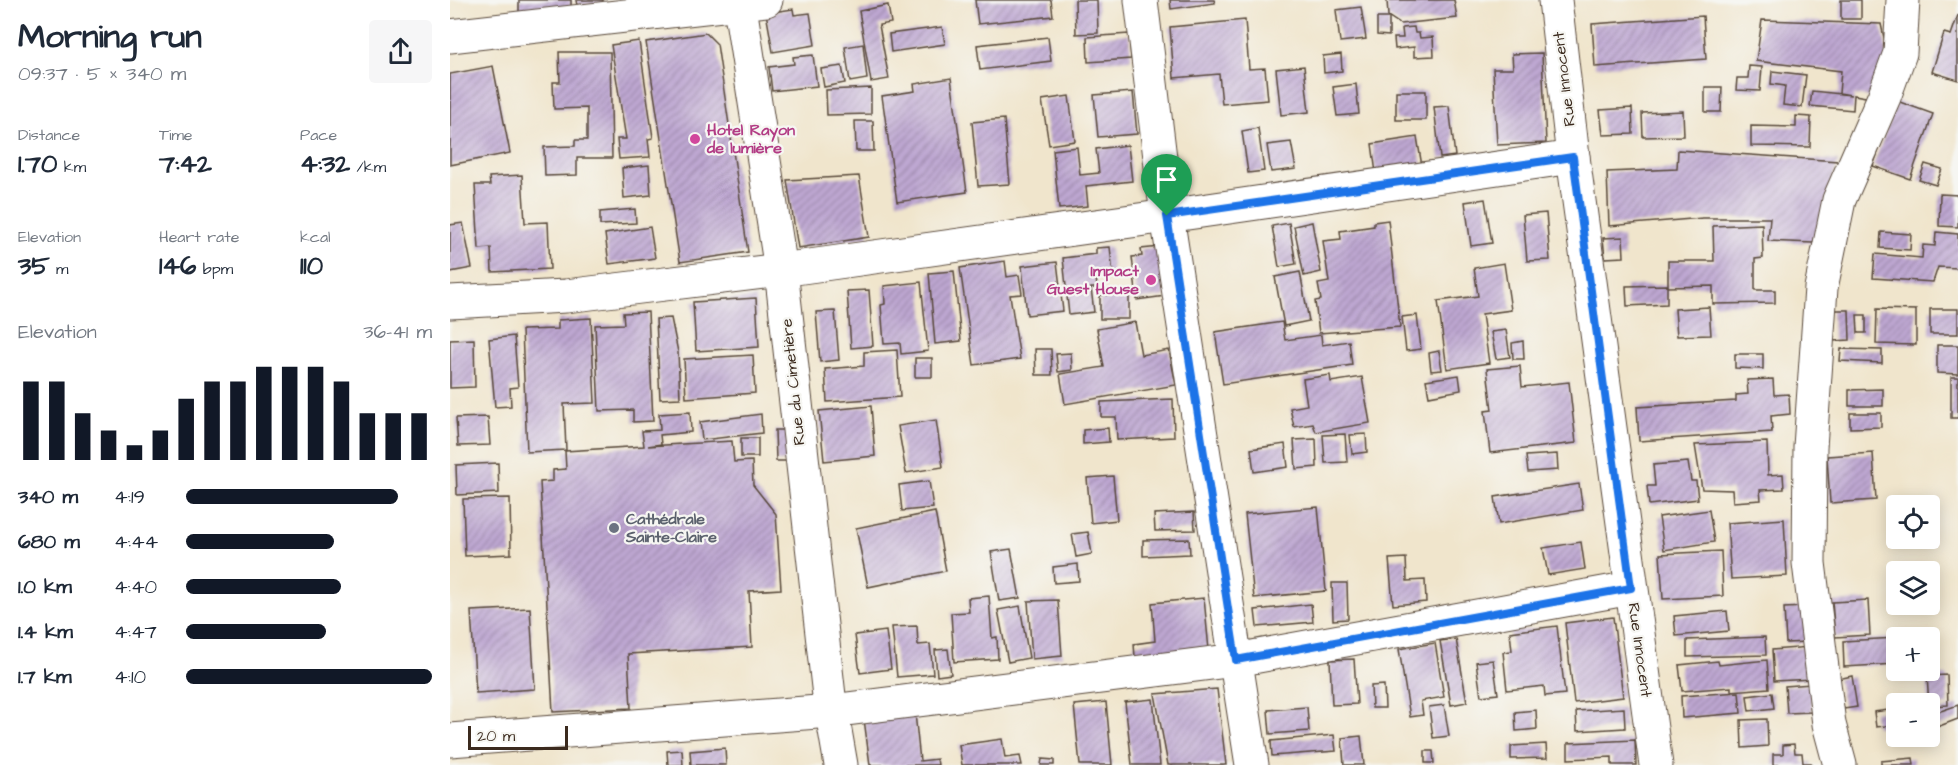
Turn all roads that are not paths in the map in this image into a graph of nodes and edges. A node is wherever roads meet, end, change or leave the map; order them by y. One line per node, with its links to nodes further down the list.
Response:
1 (1141, 0): 7 (street)
2 (1555, 0): 6 (street, Rue Innocent)
3 (1903, 0): 17 (street)
4 (748, 1): 5 (street); 8 (street, Rue du Cimetière)
5 (450, 36)
6 (1573, 157): 7 (street); 10 (street, Rue Innocent)
7 (1167, 216): 8 (street); 11 (street)
8 (781, 270): 9 (street); 12 (street, Rue du Cimetière)
9 (450, 302)
10 (1631, 588): 11 (street); 16 (street, Rue Innocent)
11 (1236, 660): 12 (street); 15 (street)
12 (831, 711): 13 (street); 14 (street, Rue du Cimetière)
13 (452, 744)
14 (841, 765)
15 (1252, 765)
16 (1656, 765)
17 (1840, 765)

